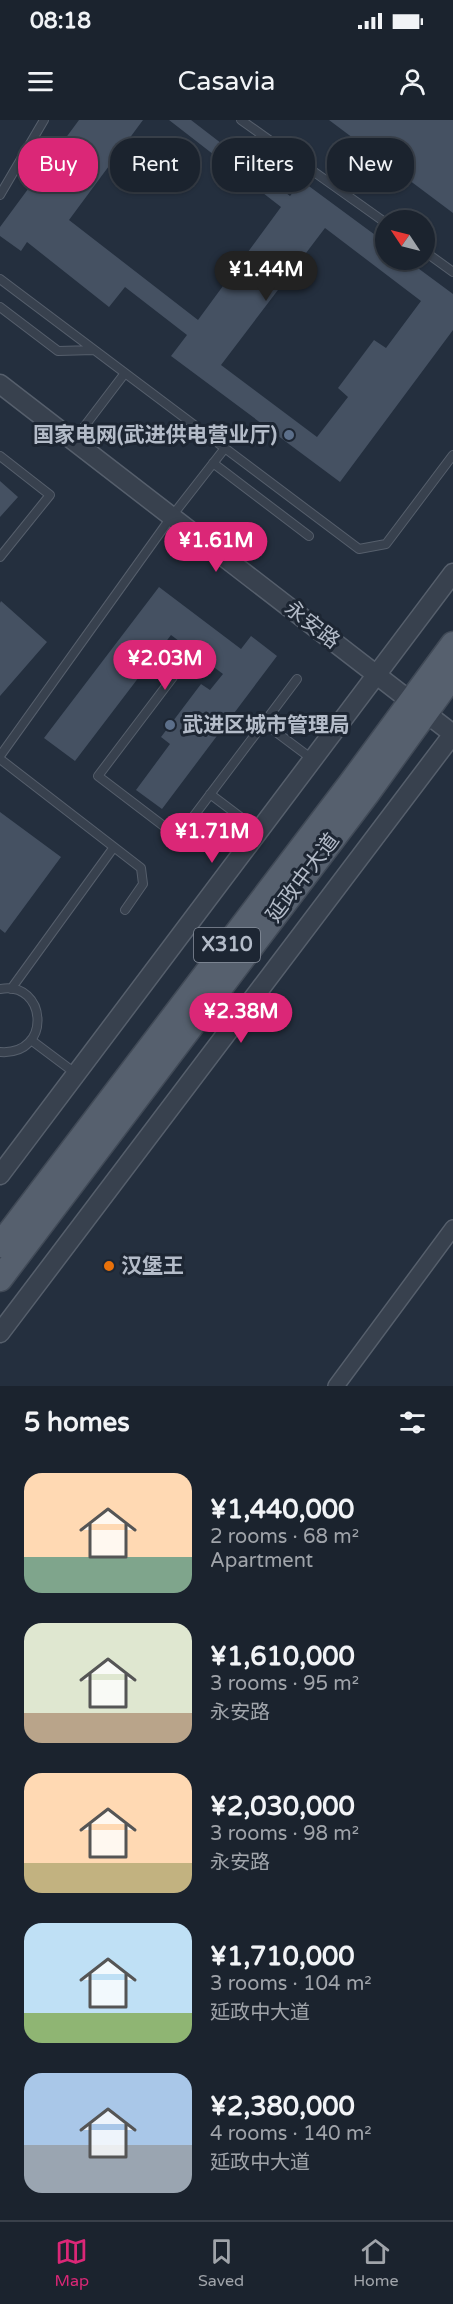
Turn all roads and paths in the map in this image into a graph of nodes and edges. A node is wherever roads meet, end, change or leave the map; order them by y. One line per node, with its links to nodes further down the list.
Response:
1 (33, 120): 3 (lane)
2 (241, 120): 5 (lane)
3 (42, 123): 4 (lane)
4 (0, 195)
5 (375, 215)
6 (435, 259): 7 (lane)
7 (453, 272)
8 (0, 279): 10 (lane)
9 (0, 307): 10 (lane)
10 (94, 350): 11 (lane)
11 (125, 373): 13 (lane); 14 (lane)
12 (0, 384): 13 (street, 永安路)
13 (74, 440): 18 (street, 永安路)
14 (225, 448): 15 (lane); 17 (lane)
15 (453, 455)
16 (0, 456): 20 (lane)
17 (213, 463): 18 (lane); 19 (lane)
18 (172, 516): 23 (street, 永安路); 30 (lane)
19 (309, 536)
20 (0, 557)
21 (453, 573): 23 (street)
22 (453, 644): 27 (main road, 延政中大道 / X310)
23 (377, 675): 27 (street, 永安路); 31 (street)
24 (453, 675): 27 (main road, 延政中大道 / X310)
25 (173, 676): 32 (lane)
26 (297, 679): 28 (lane)
27 (419, 707): 29 (street, 永安路); 43 (main road, 延政中大道 / X310); 44 (main road, 延政中大道 / X310)
28 (264, 723): 31 (lane); 32 (lane)
29 (453, 734): 45 (street)
30 (0, 757): 34 (lane)
31 (313, 760): 33 (street)
32 (210, 794): 33 (lane)
33 (259, 831): 40 (street)
34 (114, 847): 35 (lane); 36 (lane)
35 (125, 910)
36 (11, 988): 37 (lane); 38 (lane)
37 (0, 989)
38 (31, 1040): 39 (lane); 40 (lane)
39 (0, 1052)
40 (76, 1074): 41 (street)
41 (0, 1175)
42 (453, 1228): 46 (street)
43 (0, 1245)
44 (0, 1280)
45 (0, 1333)
46 (336, 1386)

